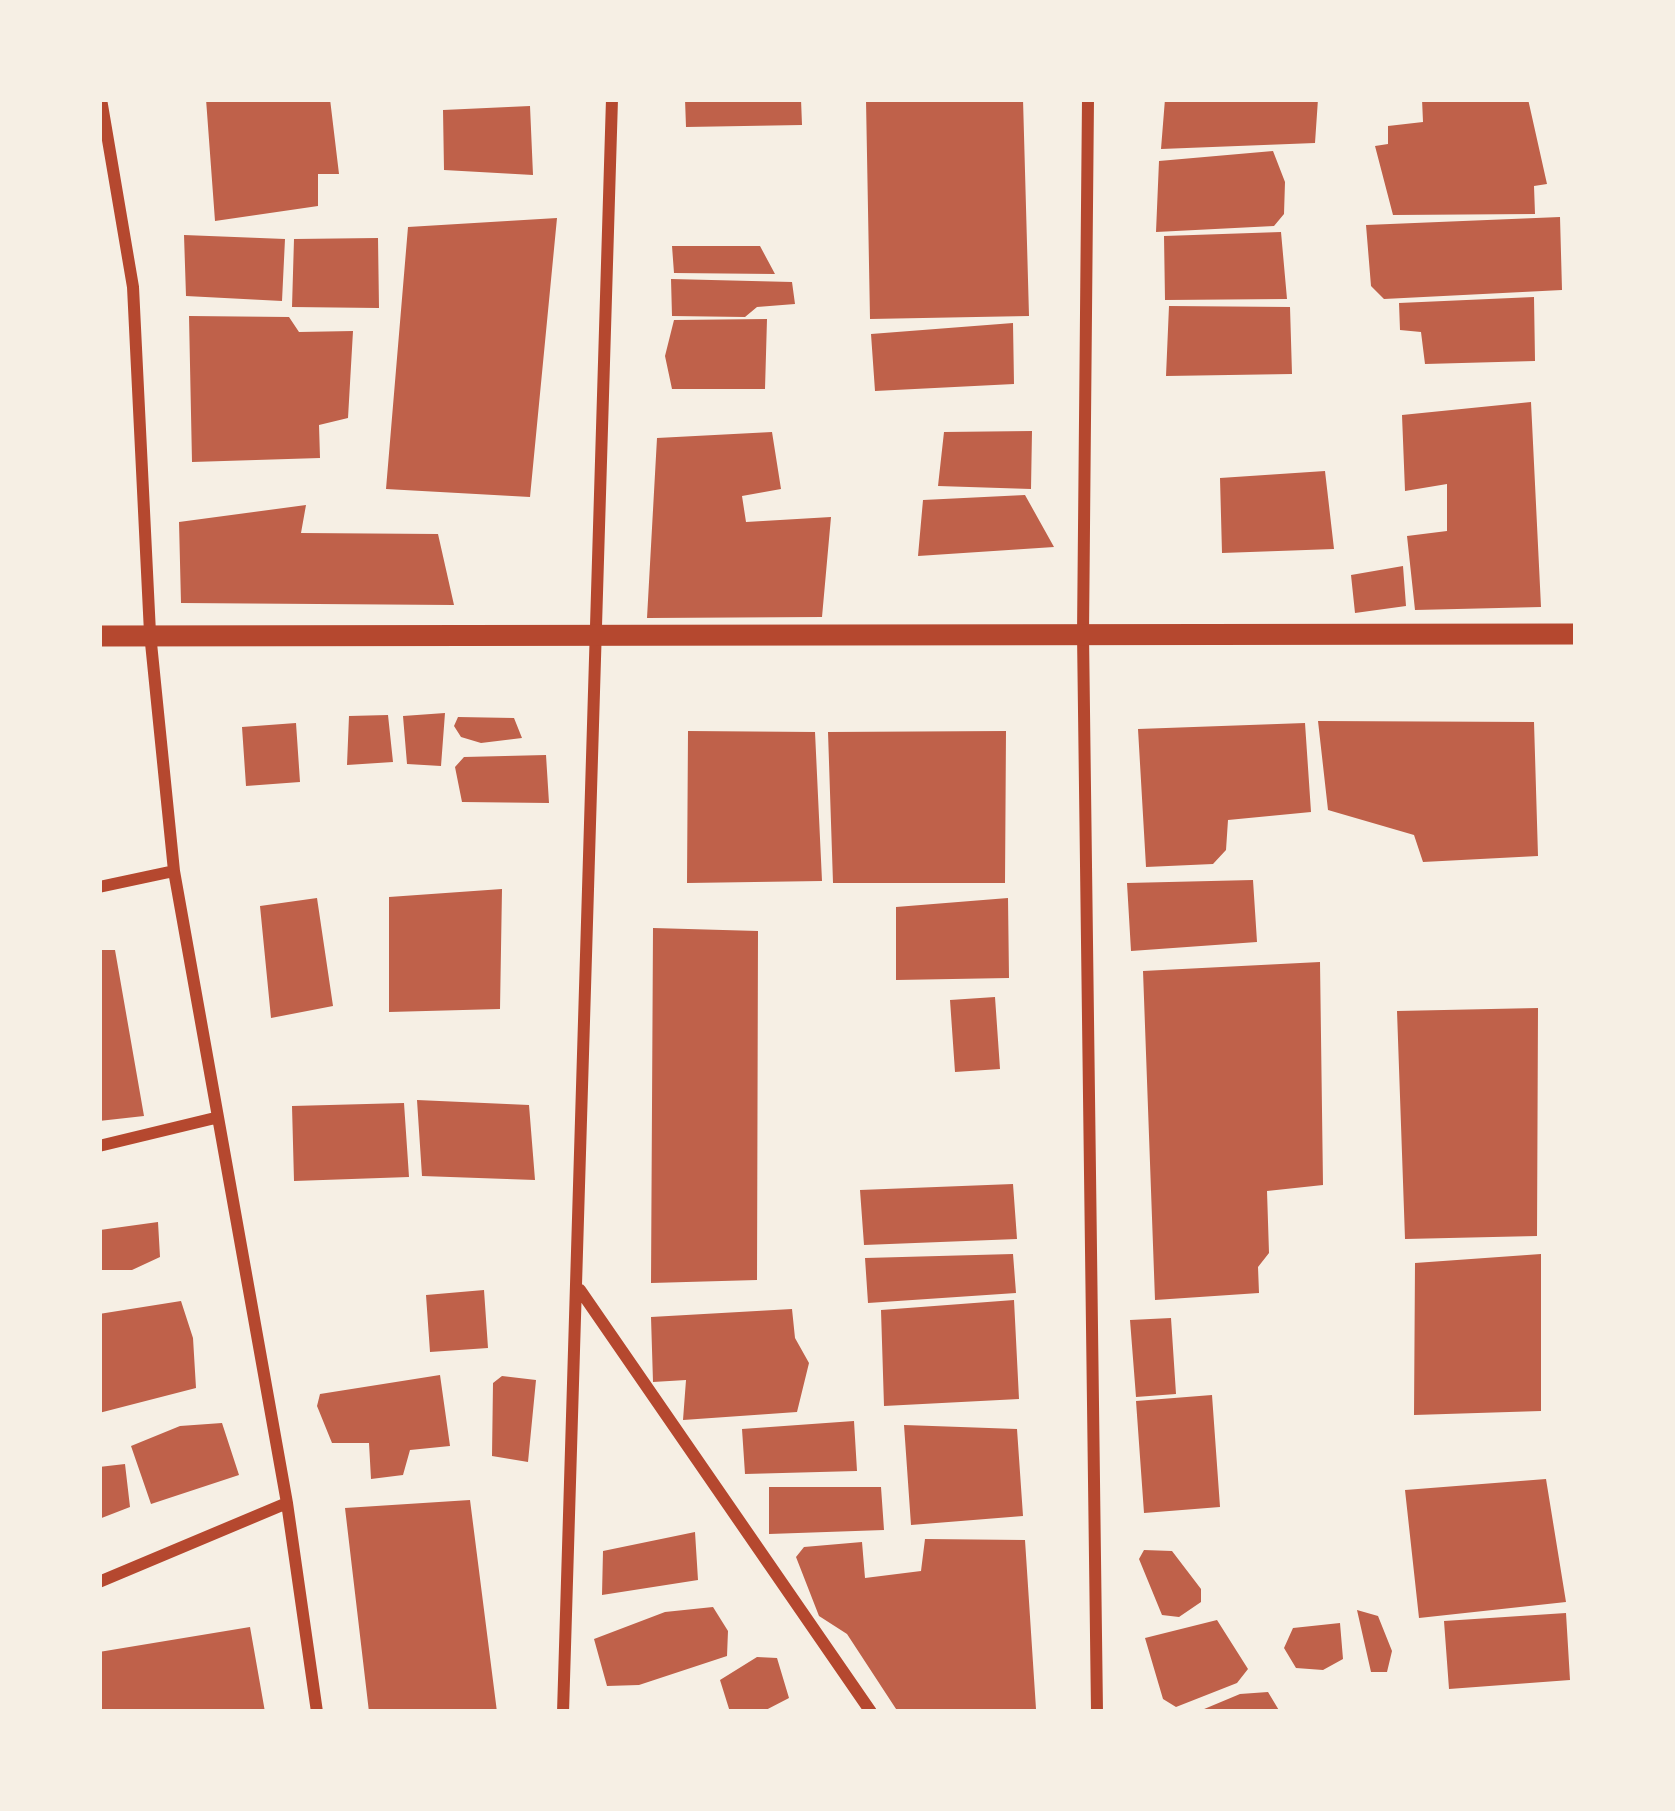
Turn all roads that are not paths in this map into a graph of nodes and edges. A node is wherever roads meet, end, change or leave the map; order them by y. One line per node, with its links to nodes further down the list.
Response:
1 (101, 99): 4 (street)
2 (612, 99): 5 (street)
3 (1088, 99): 6 (street)
4 (150, 634): 5 (street); 8 (street); 9 (street)
5 (599, 634): 6 (street); 13 (street)
6 (1083, 634): 7 (street); 19 (street)
7 (1576, 634)
8 (99, 636)
9 (174, 871): 10 (street); 11 (street)
10 (99, 887)
11 (214, 1118): 12 (street); 14 (street)
12 (99, 1146)
13 (580, 1289): 17 (street); 18 (street)
14 (287, 1503): 15 (street); 16 (street)
15 (99, 1582)
16 (317, 1712)
17 (563, 1712)
18 (871, 1712)
19 (1097, 1712)

